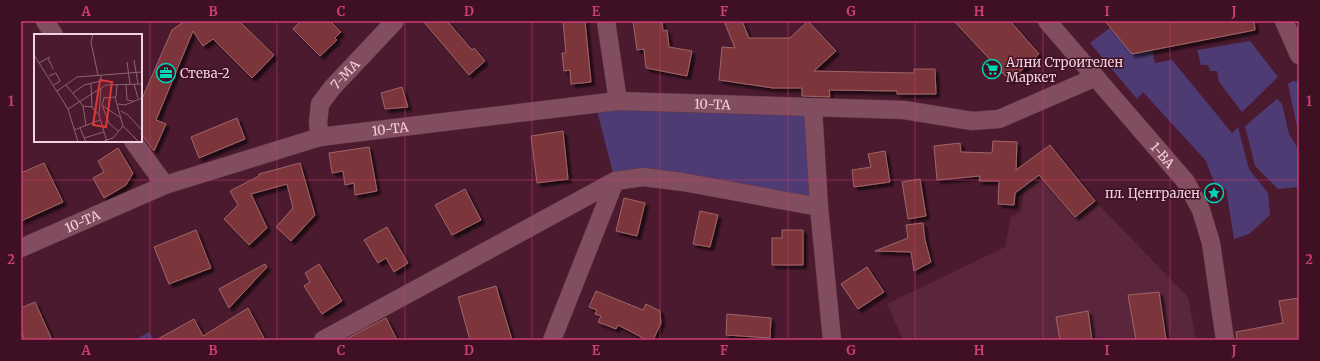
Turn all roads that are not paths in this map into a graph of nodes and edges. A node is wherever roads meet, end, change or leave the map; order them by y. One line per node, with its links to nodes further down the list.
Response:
1 (46, 21): 6 (street)
2 (395, 21): 11 (street, 7-МА)
3 (606, 21): 9 (street)
4 (1047, 21): 8 (street, 1-ВА)
5 (1284, 21): 7 (street)
6 (53, 34)
7 (1299, 55)
8 (1096, 77): 10 (street, 10-ТА); 20 (street, 1-ВА)
9 (618, 101): 10 (street, 10-ТА); 11 (street, 10-ТА)
10 (813, 107): 15 (street)
11 (320, 137): 14 (street, 10-ТА)
12 (134, 142): 14 (street)
13 (615, 181): 15 (street); 17 (street); 18 (street)
14 (165, 185): 16 (street, 10-ТА)
15 (819, 207): 19 (street)
16 (21, 248)
17 (323, 340)
18 (552, 340)
19 (832, 340)
20 (1225, 340)

